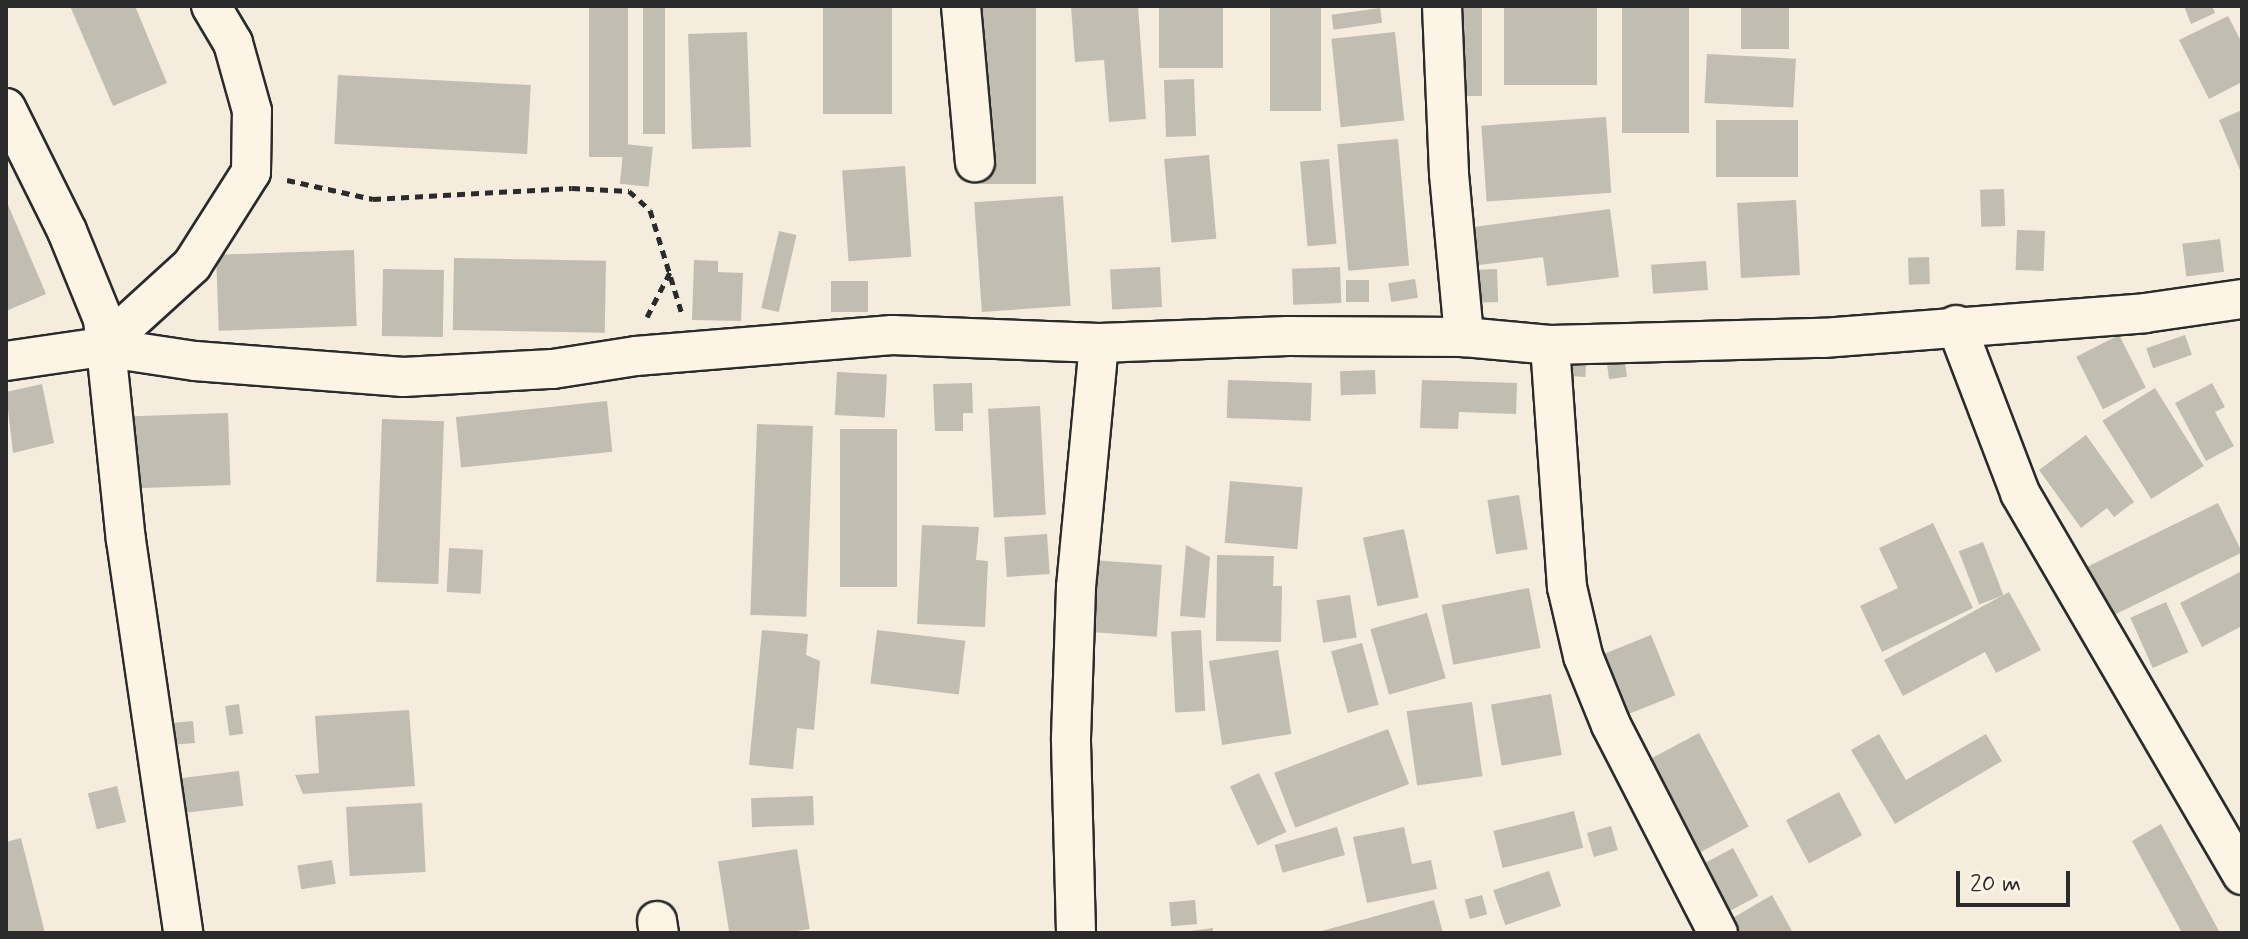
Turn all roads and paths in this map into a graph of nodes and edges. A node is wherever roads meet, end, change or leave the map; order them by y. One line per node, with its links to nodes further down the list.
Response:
1 (211, 6): 7 (street)
2 (961, 6): 6 (street)
3 (1442, 6): 10 (street)
4 (6, 108): 5 (street)
5 (14, 142): 13 (street)
6 (975, 162)
7 (251, 172): 13 (street); 14 (path)
8 (2242, 299): 9 (street)
9 (1956, 325): 12 (street); 16 (street)
10 (1464, 337): 11 (street); 12 (street)
11 (1099, 343): 14 (street); 18 (street)
12 (1550, 345): 19 (street)
13 (102, 347): 14 (street); 15 (street); 17 (street)
14 (693, 350)
15 (6, 361)
16 (2242, 875)
17 (183, 933)
18 (1076, 933)
19 (1718, 933)

